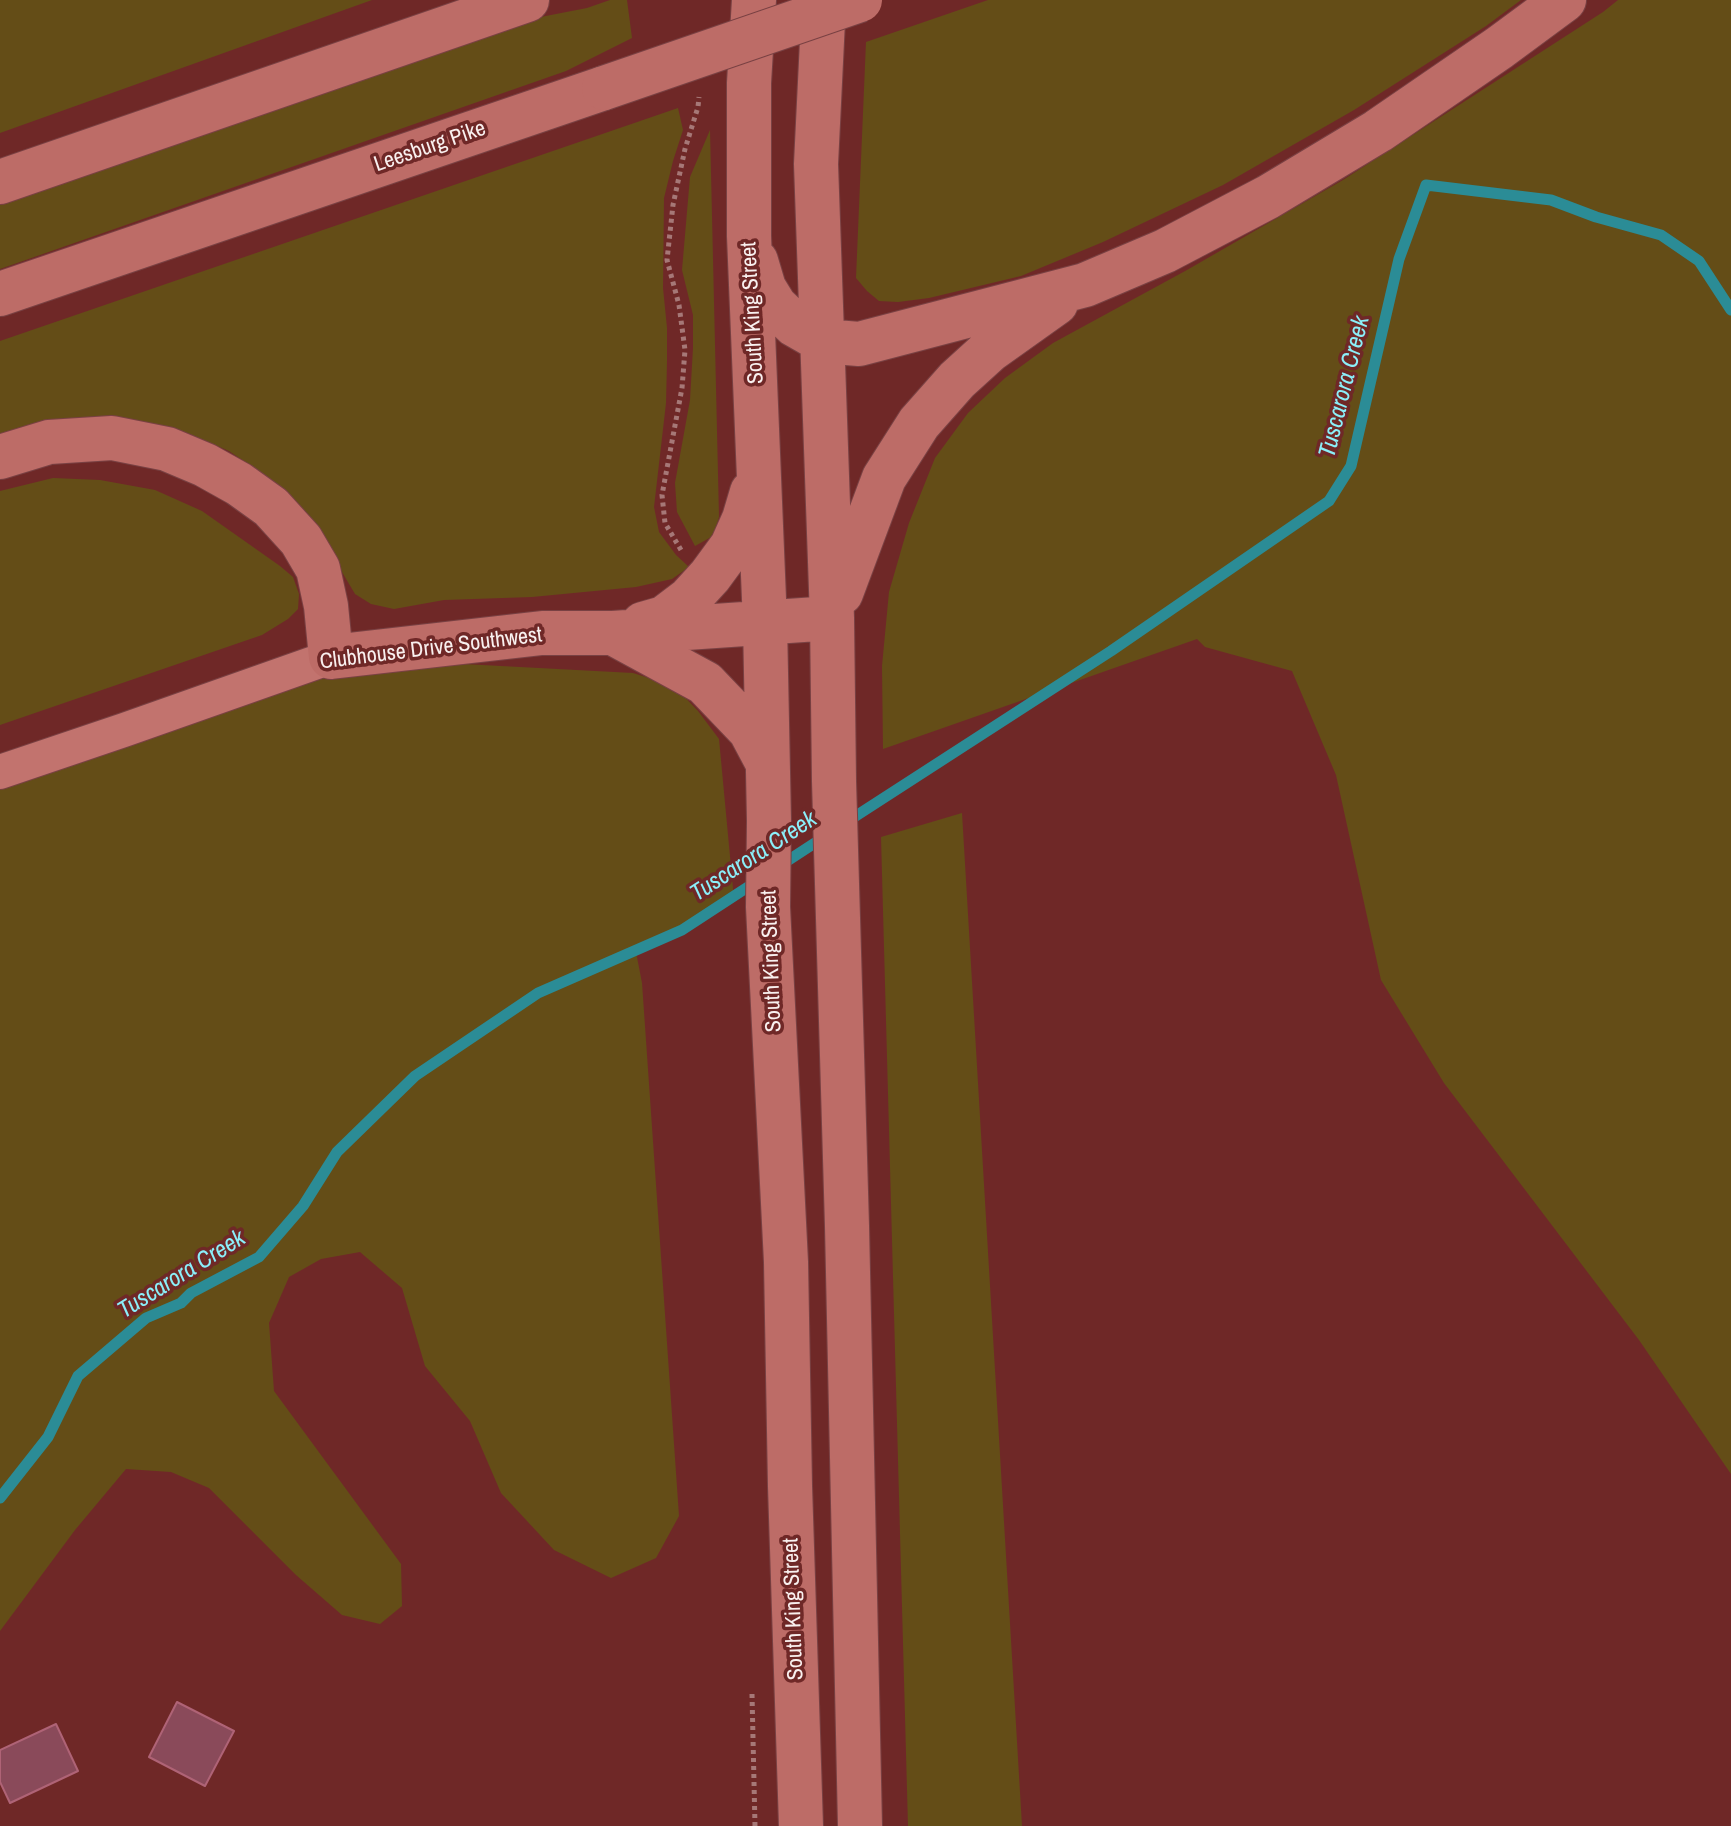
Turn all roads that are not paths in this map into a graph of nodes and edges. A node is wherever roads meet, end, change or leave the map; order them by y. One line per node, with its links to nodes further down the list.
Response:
1 (527, 0): 6 (highway)
2 (754, 0): 7 (highway, South King Street)
3 (824, 0): 10 (highway)
4 (860, 0): 9 (highway, Leesburg Pike, bridge)
5 (1564, 0): 8 (highway)
6 (0, 182)
7 (749, 236): 10 (highway); 12 (highway, South King Street)
8 (1085, 285): 10 (highway); 13 (highway)
9 (0, 294)
10 (823, 341): 13 (highway)
11 (0, 457): 16 (highway)
12 (760, 466): 14 (highway, South King Street); 15 (highway)
13 (832, 618): 14 (highway, Clubhouse Drive Southwest); 20 (highway)
14 (765, 623): 15 (highway, Clubhouse Drive Southwest); 17 (highway, South King Street)
15 (613, 633): 16 (highway, Clubhouse Drive Southwest); 17 (highway)
16 (331, 657): 18 (street, Clubhouse Drive Southwest)
17 (767, 762): 19 (highway, South King Street)
18 (0, 772)
19 (801, 1826)
20 (860, 1826)

